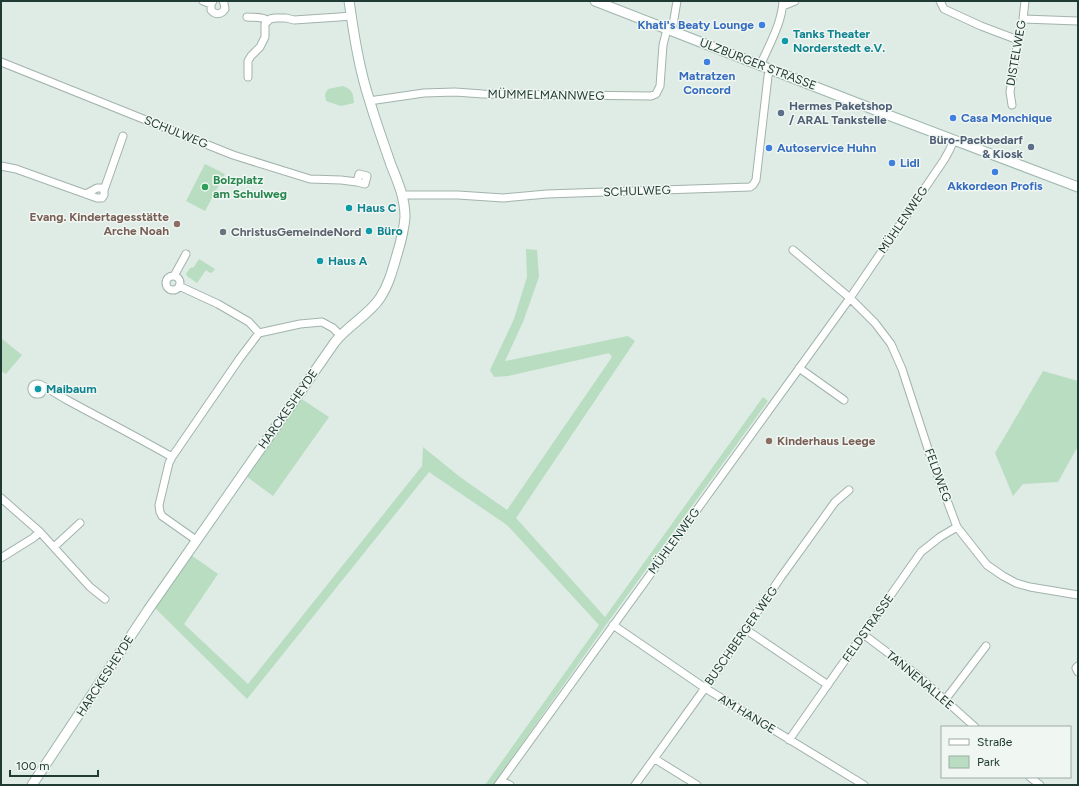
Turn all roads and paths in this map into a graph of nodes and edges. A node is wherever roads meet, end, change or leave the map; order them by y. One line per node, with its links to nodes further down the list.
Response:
1 (203, 1): 8 (street)
2 (349, 1): 11 (main road, HARCKESHEYDE)
3 (595, 1): 16 (main road, ULZBURGER STRASSE)
4 (677, 1): 16 (street, MÜMMELMANNWEG)
5 (795, 1): 10 (street)
6 (940, 1): 17 (street)
7 (1025, 1): 13 (street, DISTELWEG)
8 (212, 2): 9 (street)
9 (224, 2)
10 (783, 4): 19 (street)
11 (351, 16): 14 (street); 22 (main road, HARCKESHEYDE)
12 (247, 17): 14 (street)
13 (1023, 19): 15 (street); 17 (street, DISTELWEG)
14 (268, 21): 21 (street)
15 (1078, 21)
16 (670, 30): 19 (main road, ULZBURGER STRASSE); 22 (street, MÜMMELMANNWEG)
17 (1018, 40): 23 (street, DISTELWEG)
18 (1, 62): 27 (street, SCHULWEG)
19 (760, 66): 20 (main road, ULZBURGER STRASSE)
20 (770, 70): 25 (main road, ULZBURGER STRASSE); 29 (street, SCHULWEG)
21 (248, 77)
22 (369, 101): 29 (main road, HARCKESHEYDE)
23 (1012, 105)
24 (123, 136): 26 (street)
25 (954, 140): 28 (main road, ULZBURGER STRASSE); 34 (street, MÜHLENWEG)
26 (1, 166)
27 (357, 182)
28 (1078, 186)
29 (402, 196): 36 (main road, HARCKESHEYDE)
30 (793, 250): 34 (street)
31 (186, 254): 32 (street)
32 (174, 276): 33 (street); 33 (street)
33 (179, 286): 35 (street)
34 (850, 298): 37 (street, MÜHLENWEG); 44 (street, FELDWEG)
35 (260, 333): 36 (street); 40 (street)
36 (340, 335): 46 (main road, HARCKESHEYDE)
37 (800, 368): 39 (street); 51 (street, MÜHLENWEG)
38 (42, 385): 40 (street)
39 (844, 400)
40 (172, 458): 46 (street)
41 (849, 490): 52 (street, BUSCHBERGER WEG)
42 (1, 498): 45 (street)
43 (80, 523): 47 (street)
44 (957, 527): 49 (street, FELDWEG); 53 (street, FELDSTRASSE)
45 (40, 532): 47 (street); 48 (street)
46 (196, 540): 65 (main road, HARCKESHEYDE)
47 (54, 547): 50 (street)
48 (1, 558)
49 (1078, 595)
50 (105, 599)
51 (613, 625): 58 (street, AM HANGE); 64 (street, MÜHLENWEG)
52 (745, 629): 57 (street); 58 (street, BUSCHBERGER WEG)
53 (863, 634): 57 (street, FELDSTRASSE); 59 (street, TANNENALLEE)
54 (986, 646): 59 (street)
55 (1078, 666): 56 (street)
56 (1078, 672)
57 (828, 685): 61 (street, FELDSTRASSE)
58 (705, 688): 61 (street, AM HANGE); 62 (street, BUSCHBERGER WEG)
59 (945, 700): 60 (street, TANNENALLEE)
60 (974, 726)
61 (789, 740): 69 (street, AM HANGE)
62 (655, 758): 67 (street, BUSCHBERGER WEG); 68 (street)
63 (1031, 778): 70 (street)
64 (499, 783): 66 (street)
65 (32, 785)
66 (510, 785)
67 (636, 785)
68 (697, 785)
69 (864, 785)
70 (1040, 785)

